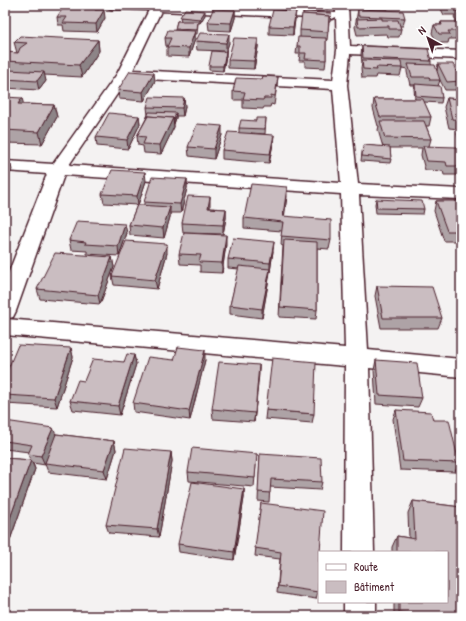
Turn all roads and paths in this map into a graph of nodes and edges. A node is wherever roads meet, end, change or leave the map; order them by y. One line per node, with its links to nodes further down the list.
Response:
1 (111, 5): 2 (street)
2 (158, 6): 3 (street); 6 (street)
3 (342, 10): 4 (street)
4 (344, 50): 5 (street); 7 (street)
5 (461, 55)
6 (124, 74): 7 (street); 9 (street)
7 (340, 85): 10 (street)
8 (5, 166): 9 (street)
9 (57, 170): 10 (street); 12 (street)
10 (350, 189): 11 (street); 14 (street)
11 (461, 194)
12 (5, 311)
13 (5, 327): 14 (street)
14 (357, 358): 15 (street); 16 (street)
15 (461, 368)
16 (359, 551)
17 (360, 603): 18 (street)
18 (360, 616)

